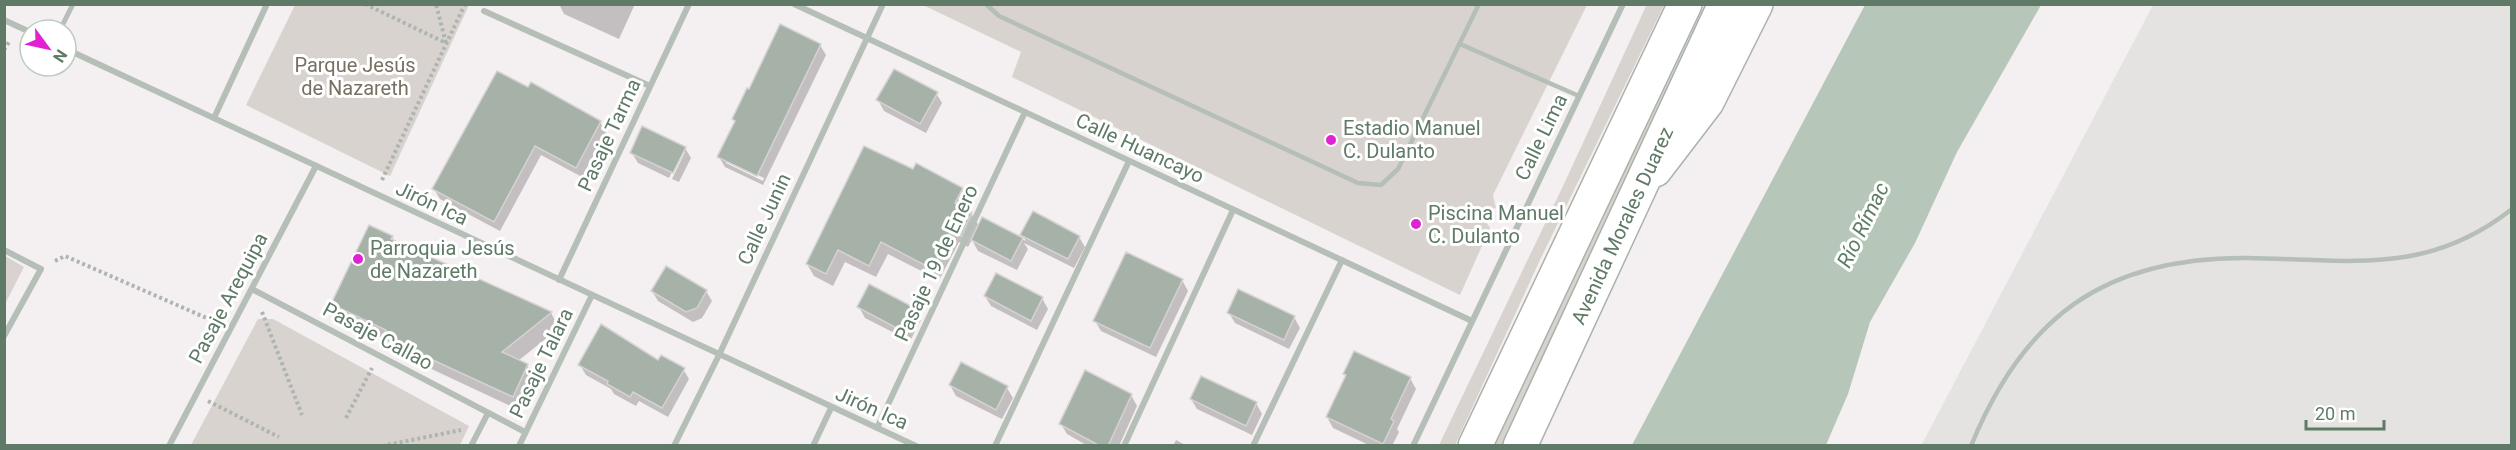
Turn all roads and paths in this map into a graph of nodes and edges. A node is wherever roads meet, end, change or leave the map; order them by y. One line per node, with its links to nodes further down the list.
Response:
1 (73, 4): 16 (street)
2 (267, 4): 26 (street)
3 (365, 4): 20 (path)
4 (436, 4): 20 (path)
5 (465, 4): 20 (path)
6 (688, 4): 23 (street, Pasaje Tarma)
7 (794, 4): 19 (street, Calle Huancayo)
8 (883, 4): 19 (street, Calle Junin)
9 (986, 4): 21 (lane)
10 (1479, 4): 21 (lane)
11 (1623, 4): 24 (street, Calle Lima)
12 (1685, 4): 64 (main road, Avenida Morales Duarez)
13 (1725, 4): 30 (main road, Avenida Morales Duarez)
14 (1756, 4): 30 (main road)
15 (484, 11): 23 (street)
16 (66, 18)
17 (4, 20): 18 (street)
18 (18, 26)
19 (867, 39): 25 (street, Calle Huancayo); 43 (street, Calle Junin)
20 (446, 43): 29 (path)
21 (1460, 44): 24 (lane)
22 (78, 55): 26 (street, Jirón Ica)
23 (650, 86): 36 (street, Pasaje Tarma)
24 (1579, 96): 39 (street, Calle Lima)
25 (1025, 112): 27 (street, Calle Huancayo); 50 (street, Pasaje 19 de Enero)
26 (214, 118): 28 (street, Jirón Ica)
27 (1129, 161): 32 (street, Calle Huancayo); 60 (street)
28 (316, 166): 29 (street, Jirón Ica); 37 (street, Pasaje Arequipa)
29 (376, 194): 36 (street, Jirón Ica)
30 (1636, 196): 65 (main road, Avenida Morales Duarez)
31 (2511, 208): 66 (lane)
32 (1233, 210): 34 (street, Calle Huancayo); 61 (street)
33 (4, 250): 35 (street)
34 (1342, 260): 39 (street, Calle Huancayo); 62 (street)
35 (41, 269): 40 (path); 41 (street)
36 (559, 280): 38 (street, Jirón Ica)
37 (252, 289): 40 (street, Pasaje Arequipa); 42 (street, Pasaje Callao); 47 (path)
38 (592, 296): 43 (street, Jirón Ica); 51 (street, Pasaje Talara)
39 (1472, 321): 63 (street, Calle Lima)
40 (231, 329): 44 (street, Pasaje Arequipa)
41 (4, 336)
42 (378, 355): 46 (street, Pasaje Callao); 48 (path)
43 (719, 355): 45 (street, Jirón Ica); 57 (street, Calle Junin)
44 (196, 394): 52 (path); 53 (street, Pasaje Arequipa)
45 (831, 408): 50 (street, Jirón Ica); 58 (street)
46 (488, 413): 49 (street); 51 (street, Pasaje Callao)
47 (302, 415)
48 (346, 418)
49 (482, 425): 54 (path); 55 (street)
50 (877, 428): 59 (street, Jirón Ica)
51 (525, 432): 56 (street, Pasaje Talara)
52 (279, 437)
53 (169, 446)
54 (382, 446)
55 (471, 446)
56 (519, 446)
57 (674, 446)
58 (813, 446)
59 (916, 446)
60 (995, 446)
61 (1124, 446)
62 (1253, 446)
63 (1413, 446)
64 (1475, 446)
65 (1520, 446)
66 (1971, 446)

